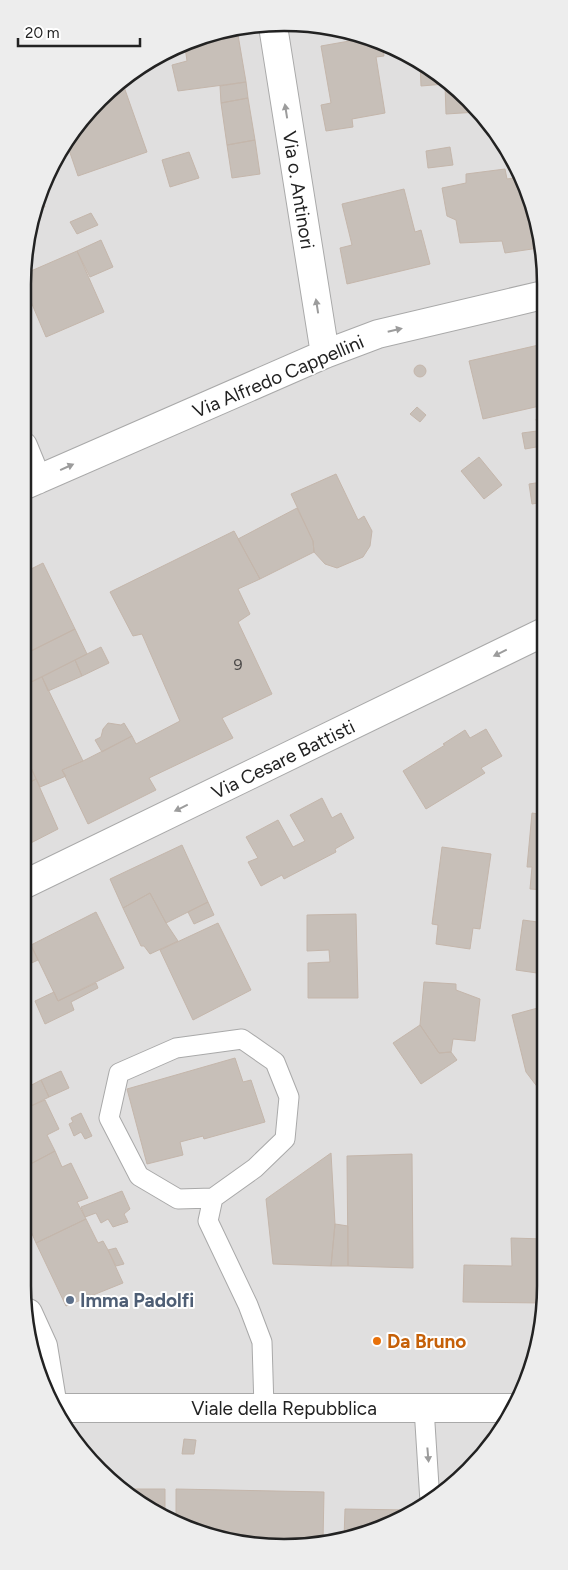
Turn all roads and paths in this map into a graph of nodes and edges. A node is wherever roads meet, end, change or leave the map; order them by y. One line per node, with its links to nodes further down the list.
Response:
1 (274, 32): 3 (street, Via o. Antinori, one-way to 1)
2 (537, 296): 3 (street, Via Alfredo Cappellini, one-way to 2)
3 (325, 354): 4 (street, Via Alfredo Cappellini, one-way to 3)
4 (31, 483)
5 (537, 635): 6 (street, Via Cesare Battisti, one-way to 6)
6 (31, 881)
7 (213, 1198): 7 (lane); 11 (lane)
8 (34, 1326): 9 (street)
9 (49, 1379)
10 (63, 1408): 11 (street, Viale della Repubblica)
11 (264, 1408): 12 (street, Viale della Repubblica)
12 (424, 1408): 13 (street, Viale della Repubblica); 14 (lane, one-way to 14)
13 (505, 1408)
14 (429, 1493)

